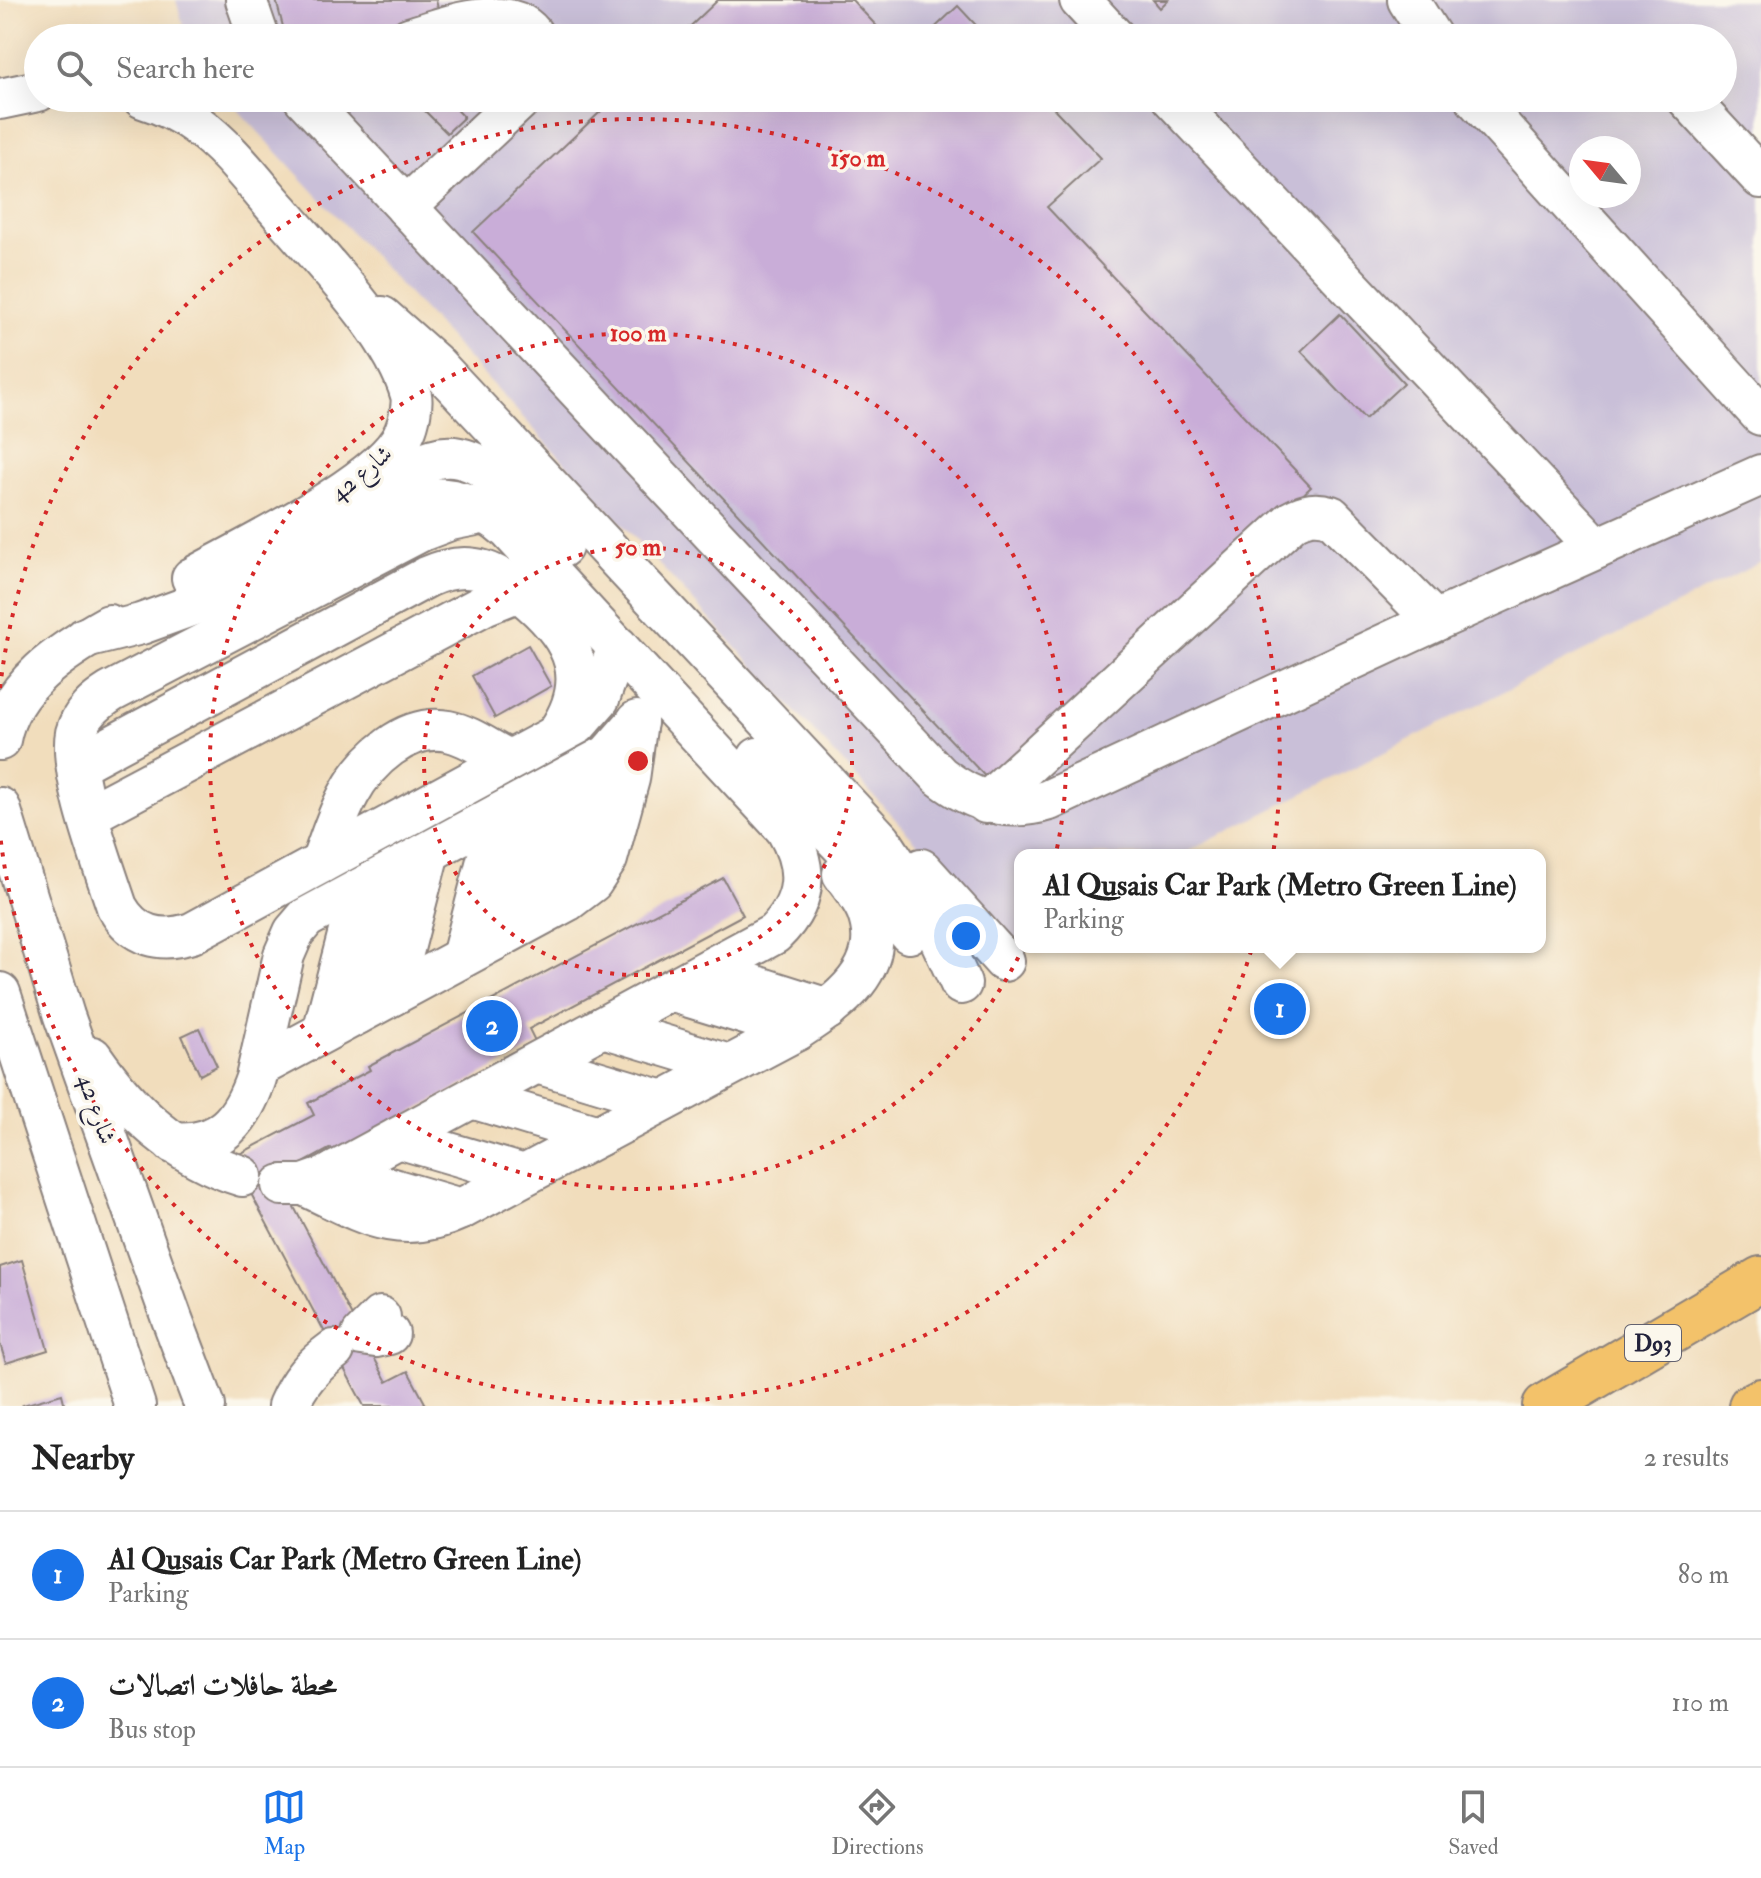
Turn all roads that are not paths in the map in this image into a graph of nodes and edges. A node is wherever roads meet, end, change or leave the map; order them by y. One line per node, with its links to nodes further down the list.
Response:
1 (246, 0): 4 (street)
2 (1080, 0): 7 (street)
3 (1408, 0): 8 (street)
4 (254, 24)
5 (456, 24): 6 (street)
6 (521, 24)
7 (1102, 24)
8 (1423, 24)
9 (24, 94): 10 (street)
10 (0, 99)
11 (175, 112): 19 (street, شارع 42)
12 (317, 112): 18 (street)
13 (507, 112): 18 (street)
14 (1185, 112): 24 (street)
15 (1488, 112): 20 (street)
16 (1700, 112): 17 (street)
17 (1761, 178)
18 (406, 207): 36 (street)
19 (353, 296): 22 (street, شارع 42); 39 (street)
20 (1761, 415)
21 (1761, 475): 24 (street)
22 (338, 496): 27 (street, شارع 42); 35 (street)
23 (487, 513): 27 (street); 28 (street); 33 (street)
24 (1597, 548): 26 (street)
25 (519, 591): 30 (street); 33 (street); 38 (street)
26 (1435, 621): 36 (street); 36 (street)
27 (85, 638): 31 (street, شارع 42)
28 (629, 658): 29 (street); 30 (street); 47 (street)
29 (637, 722): 34 (street); 44 (street)
30 (557, 735): 32 (street)
31 (0, 740)
32 (509, 760): 42 (street); 42 (street)
33 (77, 765): 38 (street)
34 (570, 776): 40 (street); 44 (street); 45 (street)
35 (783, 785): 39 (street); 52 (street)
36 (986, 803)
37 (0, 808): 51 (street, شارع 42)
38 (88, 815): 42 (street)
39 (863, 821): 46 (street)
40 (482, 823): 41 (street); 45 (street)
41 (412, 861): 43 (street); 48 (street); 53 (street)
42 (321, 863)
43 (360, 889): 53 (street); 55 (street)
44 (550, 910): 45 (street)
45 (463, 957): 48 (street)
46 (1004, 961)
47 (708, 971): 49 (street); 52 (street)
48 (392, 995): 53 (street)
49 (658, 998): 52 (street); 54 (street); 56 (street)
50 (3, 1014): 67 (street)
51 (64, 1016): 59 (street); 68 (street, شارع 42)
52 (813, 1020): 56 (street)
53 (340, 1023): 55 (street)
54 (570, 1045): 56 (street); 56 (street); 57 (street)
55 (259, 1067): 59 (street)
56 (712, 1075): 58 (street)
57 (472, 1098): 58 (street); 60 (street); 61 (street)
58 (613, 1128): 61 (street)
59 (173, 1143): 62 (street)
60 (384, 1145): 63 (street); 63 (street)
61 (562, 1154): 63 (street)
62 (242, 1176)
63 (510, 1182)
64 (1761, 1279): 70 (main road, D93)
65 (366, 1334): 69 (street)
66 (1761, 1401): 71 (main road)
67 (135, 1406)
68 (205, 1406)
69 (288, 1406)
70 (1545, 1406)
71 (1751, 1406)

